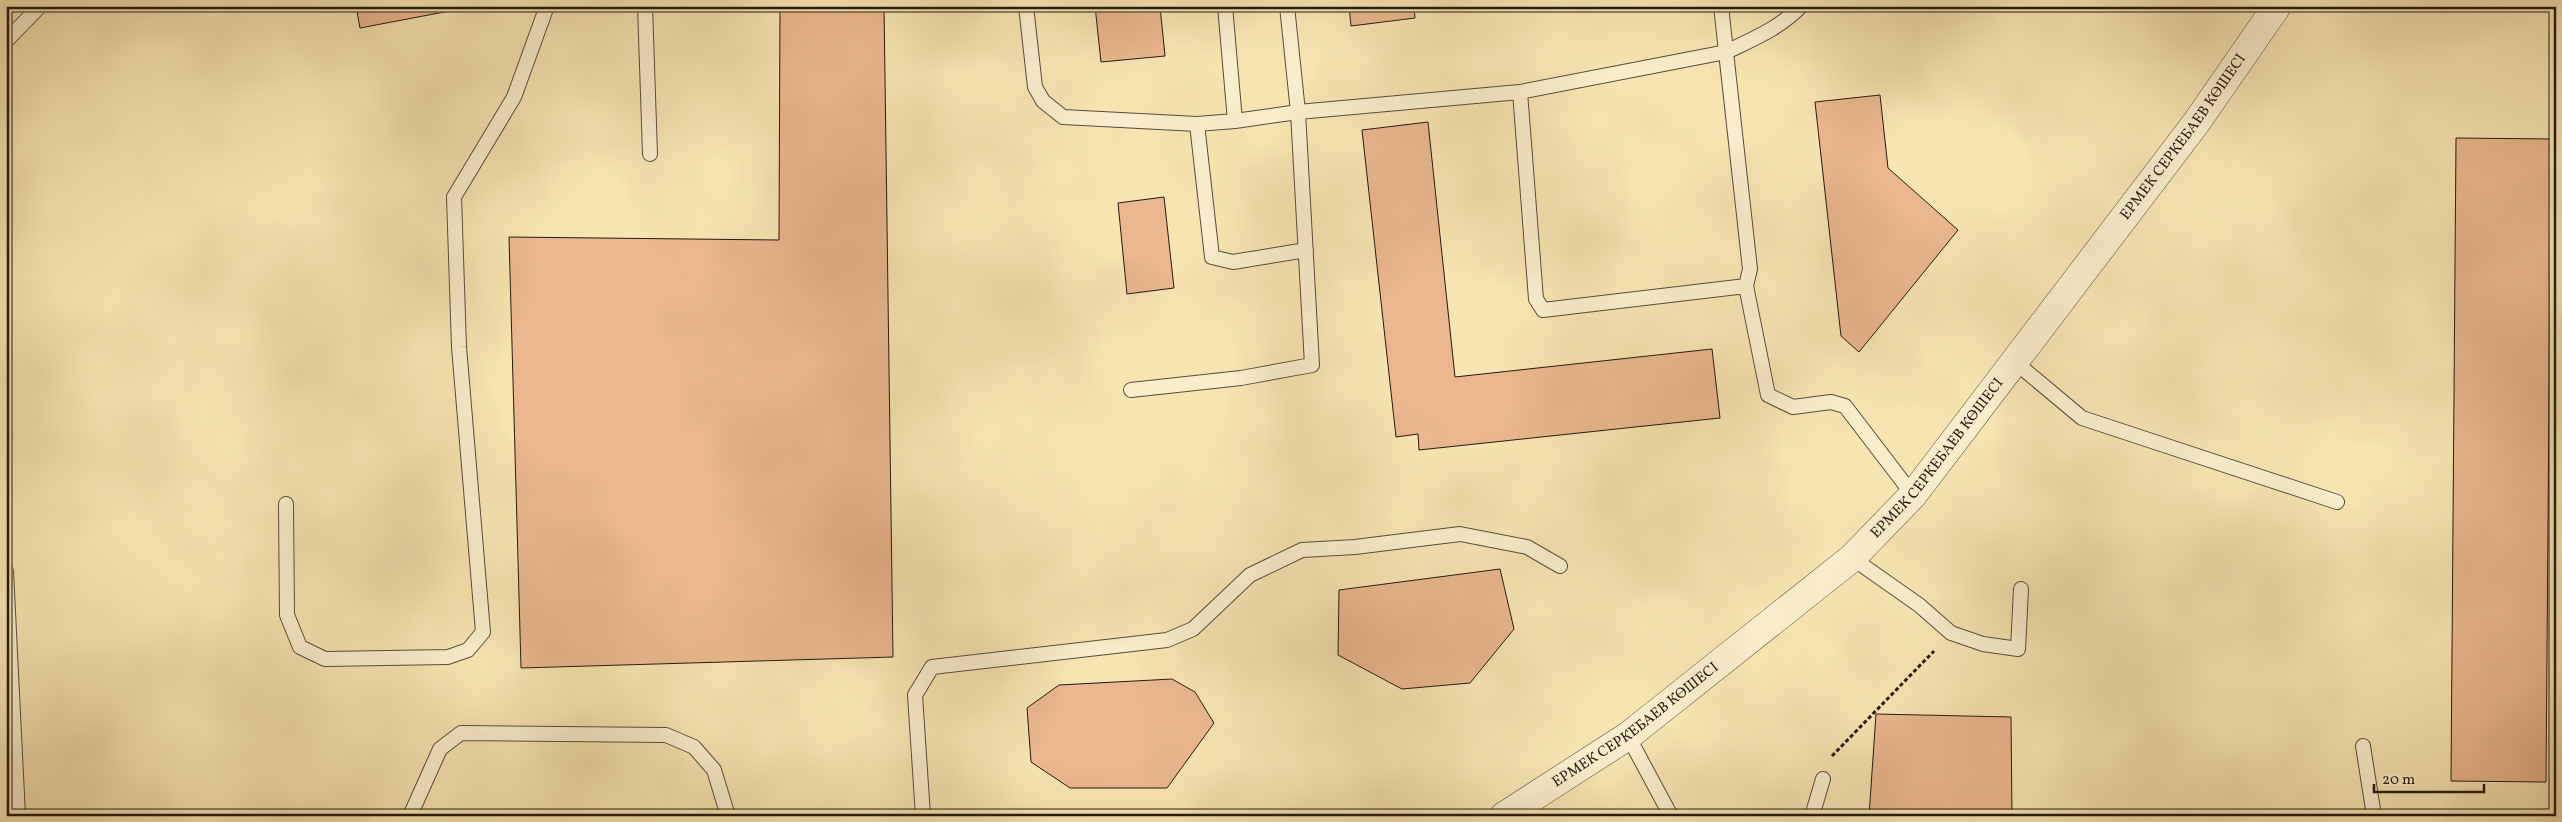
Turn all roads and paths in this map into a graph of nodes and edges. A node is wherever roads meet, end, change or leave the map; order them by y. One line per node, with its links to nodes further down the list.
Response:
1 (40, 6): 10 (lane)
2 (547, 6): 23 (lane)
3 (645, 6): 16 (lane)
4 (1026, 6): 15 (lane)
5 (1225, 6): 14 (lane)
6 (1287, 6): 13 (lane)
7 (1721, 6): 11 (lane)
8 (1802, 6): 11 (lane)
9 (2277, 6): 19 (street, ЕРМЕК СЕРКЕБАЕВ КӨШЕСІ)
10 (6, 41)
11 (1726, 52): 12 (lane); 18 (lane)
12 (1520, 92): 13 (lane); 18 (lane)
13 (1298, 112): 14 (lane); 17 (lane)
14 (1235, 121): 15 (lane)
15 (1197, 124): 17 (lane)
16 (650, 154)
17 (1306, 250): 20 (lane)
18 (1746, 286): 21 (lane)
19 (2015, 362): 21 (street, ЕРМЕК СЕРКЕБАЕВ КӨШЕСІ); 22 (lane)
20 (1132, 390)
21 (1913, 495): 24 (street, ЕРМЕК СЕРКЕБАЕВ КӨШЕСІ)
22 (2337, 502)
23 (286, 504)
24 (1852, 558): 28 (lane); 29 (street, ЕРМЕК СЕРКЕБАЕВ КӨШЕСІ)
25 (1560, 566): 36 (lane)
26 (6, 572): 31 (lane)
27 (2021, 589): 28 (lane)
28 (1951, 633): 32 (path)
29 (1628, 736): 37 (street, ЕРМЕК СЕРКЕБАЕВ КӨШЕСІ); 38 (lane)
30 (2363, 746): 40 (lane)
31 (11, 771): 33 (lane)
32 (1823, 779): 39 (lane)
33 (18, 816)
34 (410, 816): 35 (lane)
35 (728, 816)
36 (923, 816)
37 (1504, 816)
38 (1671, 816)
39 (1812, 816)
40 (2374, 816)

